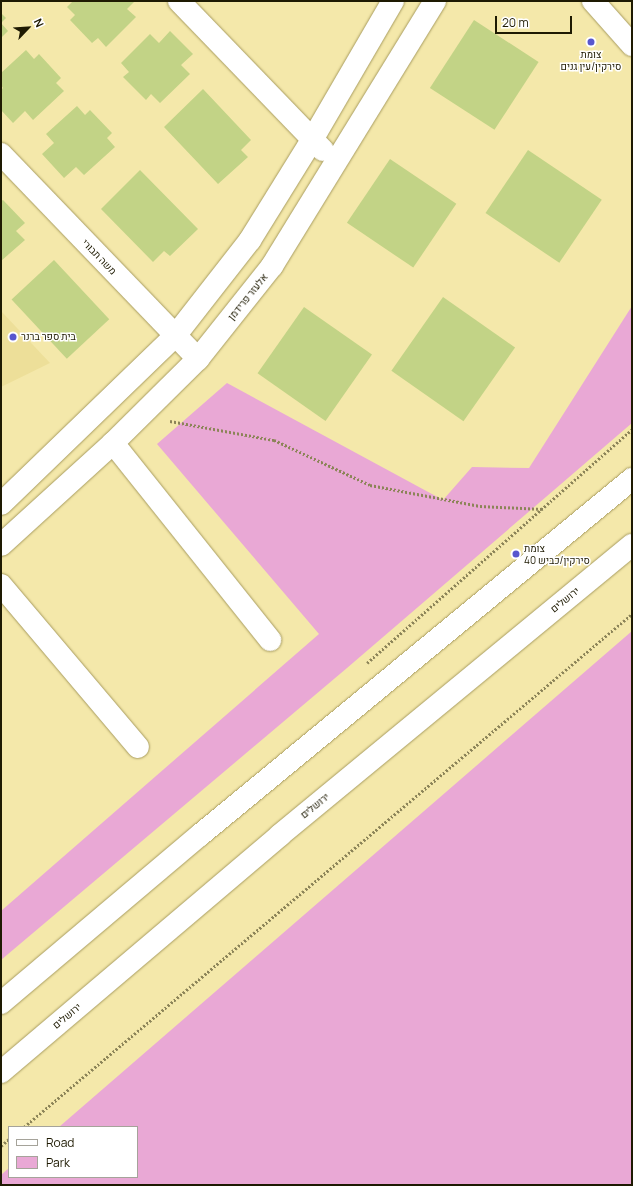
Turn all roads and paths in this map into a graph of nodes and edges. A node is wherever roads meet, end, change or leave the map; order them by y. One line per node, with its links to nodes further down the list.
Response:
1 (179, 1): 6 (main road)
2 (393, 1): 6 (main road)
3 (435, 1): 8 (main road, אלעזר פרידמן)
4 (593, 1): 5 (main road)
5 (632, 45)
6 (312, 140): 8 (main road); 9 (main road)
7 (1, 154): 9 (main road, משה תבורי)
8 (336, 161): 10 (main road, אלעזר פרידמן)
9 (175, 336): 10 (main road, משה תבורי); 14 (main road)
10 (198, 358): 11 (main road, אלעזר פרידמן)
11 (140, 416): 12 (main road, אלעזר פרידמן); 15 (path)
12 (112, 443): 16 (main road, אלעזר פרידמן); 20 (main road)
13 (632, 479): 22 (main road)
14 (1, 504)
15 (542, 509)
16 (1, 545)
17 (632, 545): 23 (main road, ירושלים)
18 (1, 585): 21 (main road)
19 (632, 614): 24 (path)
20 (270, 640)
21 (138, 747)
22 (1, 1003)
23 (1, 1072)
24 (25, 1126)

